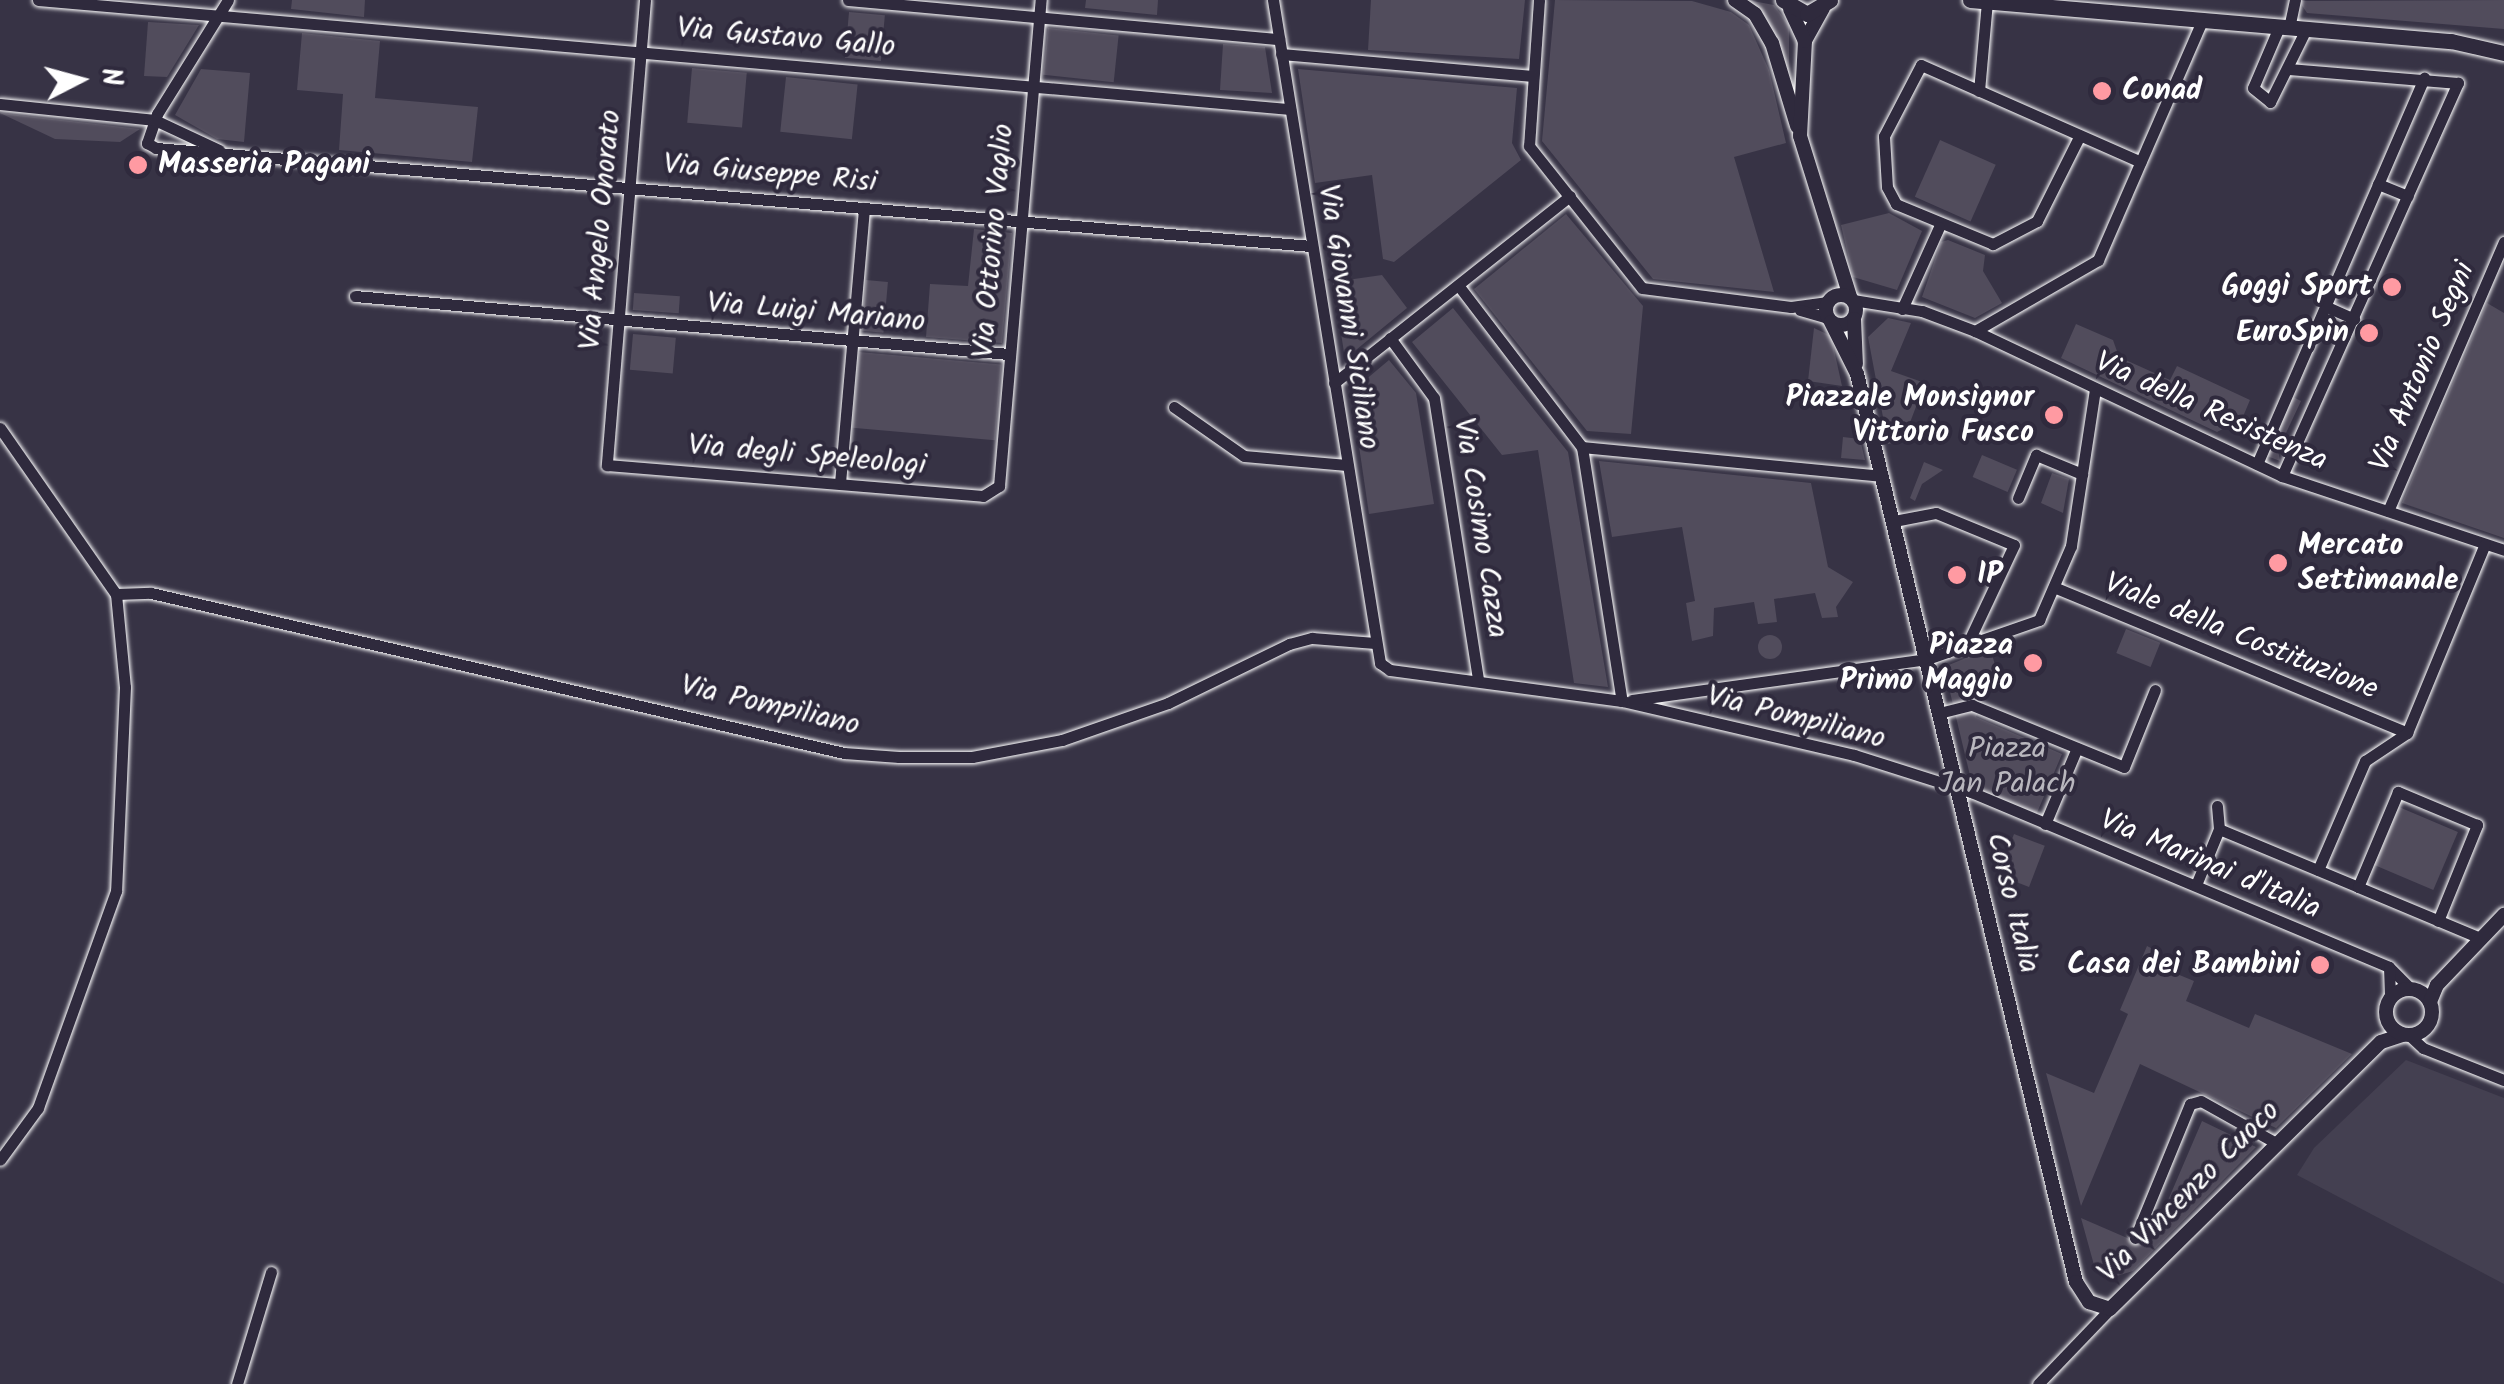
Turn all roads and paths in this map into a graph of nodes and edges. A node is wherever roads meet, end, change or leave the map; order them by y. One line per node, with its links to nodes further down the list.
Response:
1 (38, 0): 13 (street, Via Gustavo Gallo)
2 (228, 0): 13 (street)
3 (645, 0): 20 (street, Via Angelo Onorato)
4 (848, 0): 14 (street)
5 (1041, 0): 14 (street, Via Ottorino Vaglio)
6 (1272, 0): 17 (street, Via Giovanni Siciliano)
7 (1539, 0): 25 (street)
8 (1735, 0): 32 (street, Corso Italia)
9 (2295, 0): 16 (street)
10 (1979, 1): 15 (main road); 28 (street)
11 (1829, 2): 12 (main road); 18 (street, Corso Italia)
12 (1786, 4): 18 (street, Corso Italia)
13 (218, 17): 20 (street, Via Gustavo Gallo); 31 (street)
14 (1040, 17): 17 (street); 27 (street, Via Ottorino Vaglio)
15 (2202, 21): 16 (main road); 35 (street)
16 (2292, 28): 19 (main road); 24 (street); 24 (street)
17 (1279, 39): 22 (street, Via Giovanni Siciliano)
18 (1805, 42): 32 (street, Corso Italia)
19 (2476, 48): 21 (main road); 23 (main road)
20 (641, 51): 27 (street, Via Gustavo Gallo); 37 (street, Via Angelo Onorato)
21 (2504, 52)
22 (1281, 54): 25 (street); 30 (street, Via Giovanni Siciliano)
23 (2504, 62)
24 (2289, 69): 26 (street)
25 (1533, 76): 38 (street)
26 (2424, 78): 36 (street); 39 (street)
27 (1033, 85): 30 (street, Via Gustavo Gallo); 41 (street, Via Ottorino Vaglio)
28 (1979, 91): 33 (street); 43 (street)
29 (0, 104): 31 (street, Via Giuseppe Risi)
30 (1290, 109): 45 (street, Via Giovanni Siciliano)
31 (155, 120): 34 (street, Via Giuseppe Risi); 34 (street, Via Giuseppe Risi)
32 (1800, 136): 42 (street, Corso Italia)
33 (2079, 137): 35 (street); 43 (street)
34 (223, 152): 37 (street, Via Giuseppe Risi)
35 (2141, 162): 54 (street)
36 (2378, 184): 39 (street); 48 (street)
37 (630, 186): 40 (street, Via Giuseppe Risi); 53 (street, Via Angelo Onorato)
38 (1570, 196): 46 (street); 50 (street)
39 (2408, 196): 52 (street)
40 (864, 208): 41 (street, Via Giuseppe Risi); 56 (street)
41 (1020, 220): 45 (street, Via Giuseppe Risi); 57 (street, Via Ottorino Vaglio)
42 (1823, 224): 49 (street, Corso Italia); 50 (street, Corso Italia)
43 (1938, 227): 51 (street)
44 (2504, 242): 73 (street, Via Antonio Segni)
45 (1312, 246): 59 (street, Via Giovanni Siciliano)
46 (1458, 285): 55 (street); 63 (street)
47 (355, 296): 53 (street, Via Luigi Mariano)
48 (2325, 306): 52 (street); 65 (street)
49 (1853, 308): 50 (street); 50 (street); 51 (street, Via della Resistenza); 58 (street, Corso Italia)
50 (1829, 310): 58 (street, Corso Italia)
51 (1902, 310): 54 (street, Via della Resistenza)
52 (2354, 319): 69 (street)
53 (619, 321): 56 (street, Via Luigi Mariano); 64 (street, Via Angelo Onorato)
54 (1975, 331): 60 (street, Via della Resistenza)
55 (1390, 338): 59 (street); 82 (street, Via Cosimo Cazza)
56 (851, 341): 57 (street, Via Luigi Mariano); 70 (street)
57 (1009, 354): 71 (street, Via Ottorino Vaglio)
58 (1856, 374): 68 (street, Corso Italia)
59 (1334, 383): 66 (street, Via Giovanni Siciliano)
60 (2095, 389): 65 (street, Via della Resistenza); 67 (street)
61 (1174, 407): 66 (street)
62 (0, 428): 78 (street)
63 (1582, 446): 68 (street); 84 (street)
64 (607, 464): 70 (street, Via degli Speleologi)
65 (2257, 464): 69 (street, Via della Resistenza)
66 (1347, 465): 79 (street, Via Giovanni Siciliano)
67 (2082, 474): 72 (street); 77 (street)
68 (1883, 476): 74 (street, Corso Italia)
69 (2282, 476): 73 (street, Via della Resistenza)
70 (840, 483): 71 (street, Via degli Speleologi)
71 (1000, 486)
72 (2018, 498)
73 (2388, 511): 75 (street, Via della Resistenza)
74 (1894, 522): 80 (street); 81 (street, Corso Italia)
75 (2485, 544): 76 (street, Via della Resistenza); 86 (street)
76 (2504, 550)
77 (2056, 588): 80 (street, Via Pompiliano); 86 (street, Viale della Costituzione)
78 (116, 594): 79 (street, Via Pompiliano); 106 (street)
79 (1375, 642): 82 (street, Via Pompiliano)
80 (1966, 647): 81 (street, Via Pompiliano)
81 (1927, 659): 84 (street, Via Pompiliano); 85 (street, Corso Italia)
82 (1478, 680): 84 (street, Via Pompiliano)
83 (2155, 690): 87 (street)
84 (1622, 700): 88 (street, Via Pompiliano)
85 (1939, 713): 87 (street); 88 (street, Corso Italia)
86 (2406, 733): 92 (street)
87 (2077, 748): 90 (street)
88 (1956, 788): 90 (street, Via Marinai d'Italia); 109 (street, Corso Italia)
89 (2218, 806): 91 (street)
90 (2045, 824): 93 (street, Via Marinai d'Italia)
91 (2220, 828): 92 (street); 93 (street)
92 (2318, 870): 94 (street)
93 (2196, 886): 98 (street, Via Marinai d'Italia)
94 (2358, 888): 96 (street); 96 (street)
95 (2504, 916): 97 (street)
96 (2438, 920): 97 (street)
97 (2480, 938): 99 (street)
98 (2389, 967): 99 (street, Via Marinai d'Italia); 100 (street)
99 (2419, 994): 100 (street); 102 (street)
100 (2390, 998): 101 (street, Via Vincenzo Cuoco)
101 (2387, 1021): 102 (street); 103 (street, Via Vincenzo Cuoco)
102 (2407, 1036): 103 (street, Via Vincenzo Cuoco); 104 (street)
103 (2381, 1042): 105 (street, Via Vincenzo Cuoco)
104 (2504, 1080)
105 (2278, 1144): 107 (street); 109 (street, Via Vincenzo Cuoco)
106 (0, 1160)
107 (2136, 1238)
108 (271, 1272): 110 (street)
109 (2110, 1309): 111 (street, Via Vincenzo Cuoco)
110 (237, 1384)
111 (2038, 1384)

